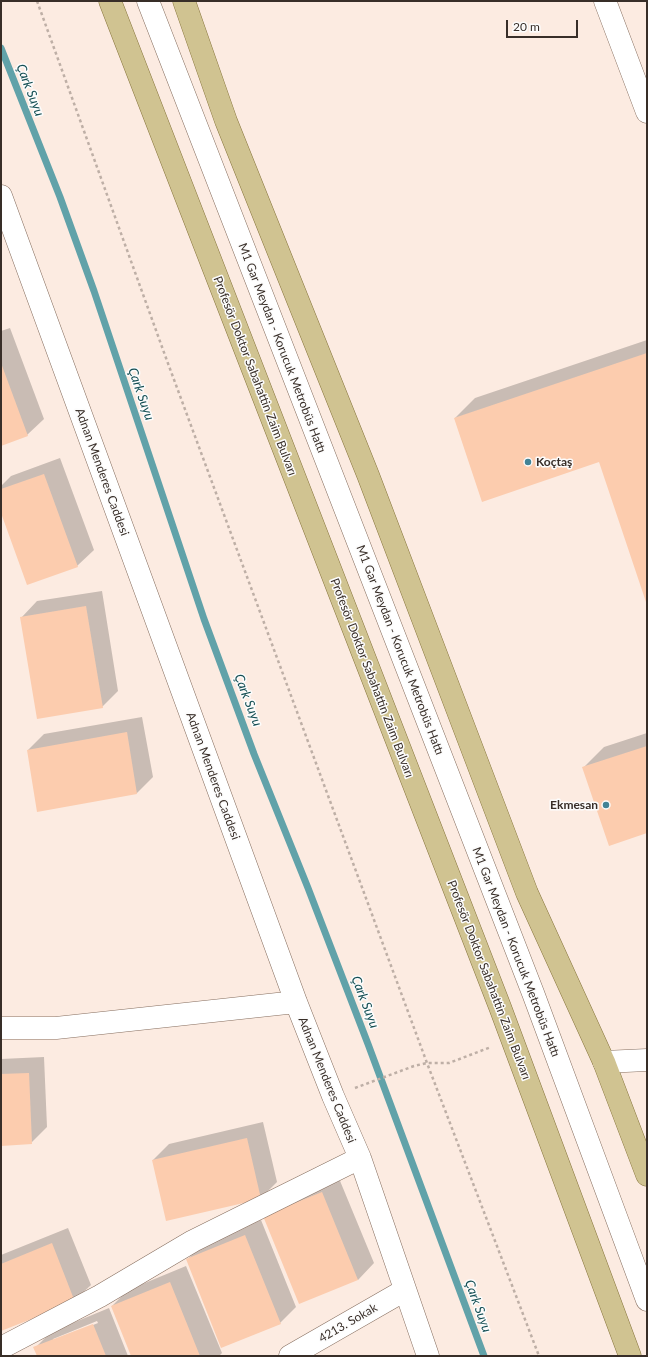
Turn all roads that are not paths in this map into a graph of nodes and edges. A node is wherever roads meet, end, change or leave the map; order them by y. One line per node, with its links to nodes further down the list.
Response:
1 (110, 1): 18 (main road, Profesör Doktor Sabahattin Zaim Bulvarı)
2 (148, 1): 14 (street, M1 Gar Meydan - Korucuk Metrobüs Hattı)
3 (184, 1): 10 (main road)
4 (605, 1): 5 (street)
5 (647, 112)
6 (1, 196): 7 (street, Adnan Menderes Caddesi)
7 (296, 1002): 8 (street); 11 (street, Adnan Menderes Caddesi)
8 (1, 1028)
9 (647, 1060): 10 (street)
10 (604, 1062): 12 (main road)
11 (360, 1158): 13 (street, Adnan Menderes Caddesi); 15 (street)
12 (647, 1175)
13 (405, 1290): 16 (street, 4213. Sokak); 17 (street, Adnan Menderes Caddesi)
14 (647, 1300)
15 (1, 1348)
16 (290, 1356)
17 (428, 1356)
18 (630, 1356)

